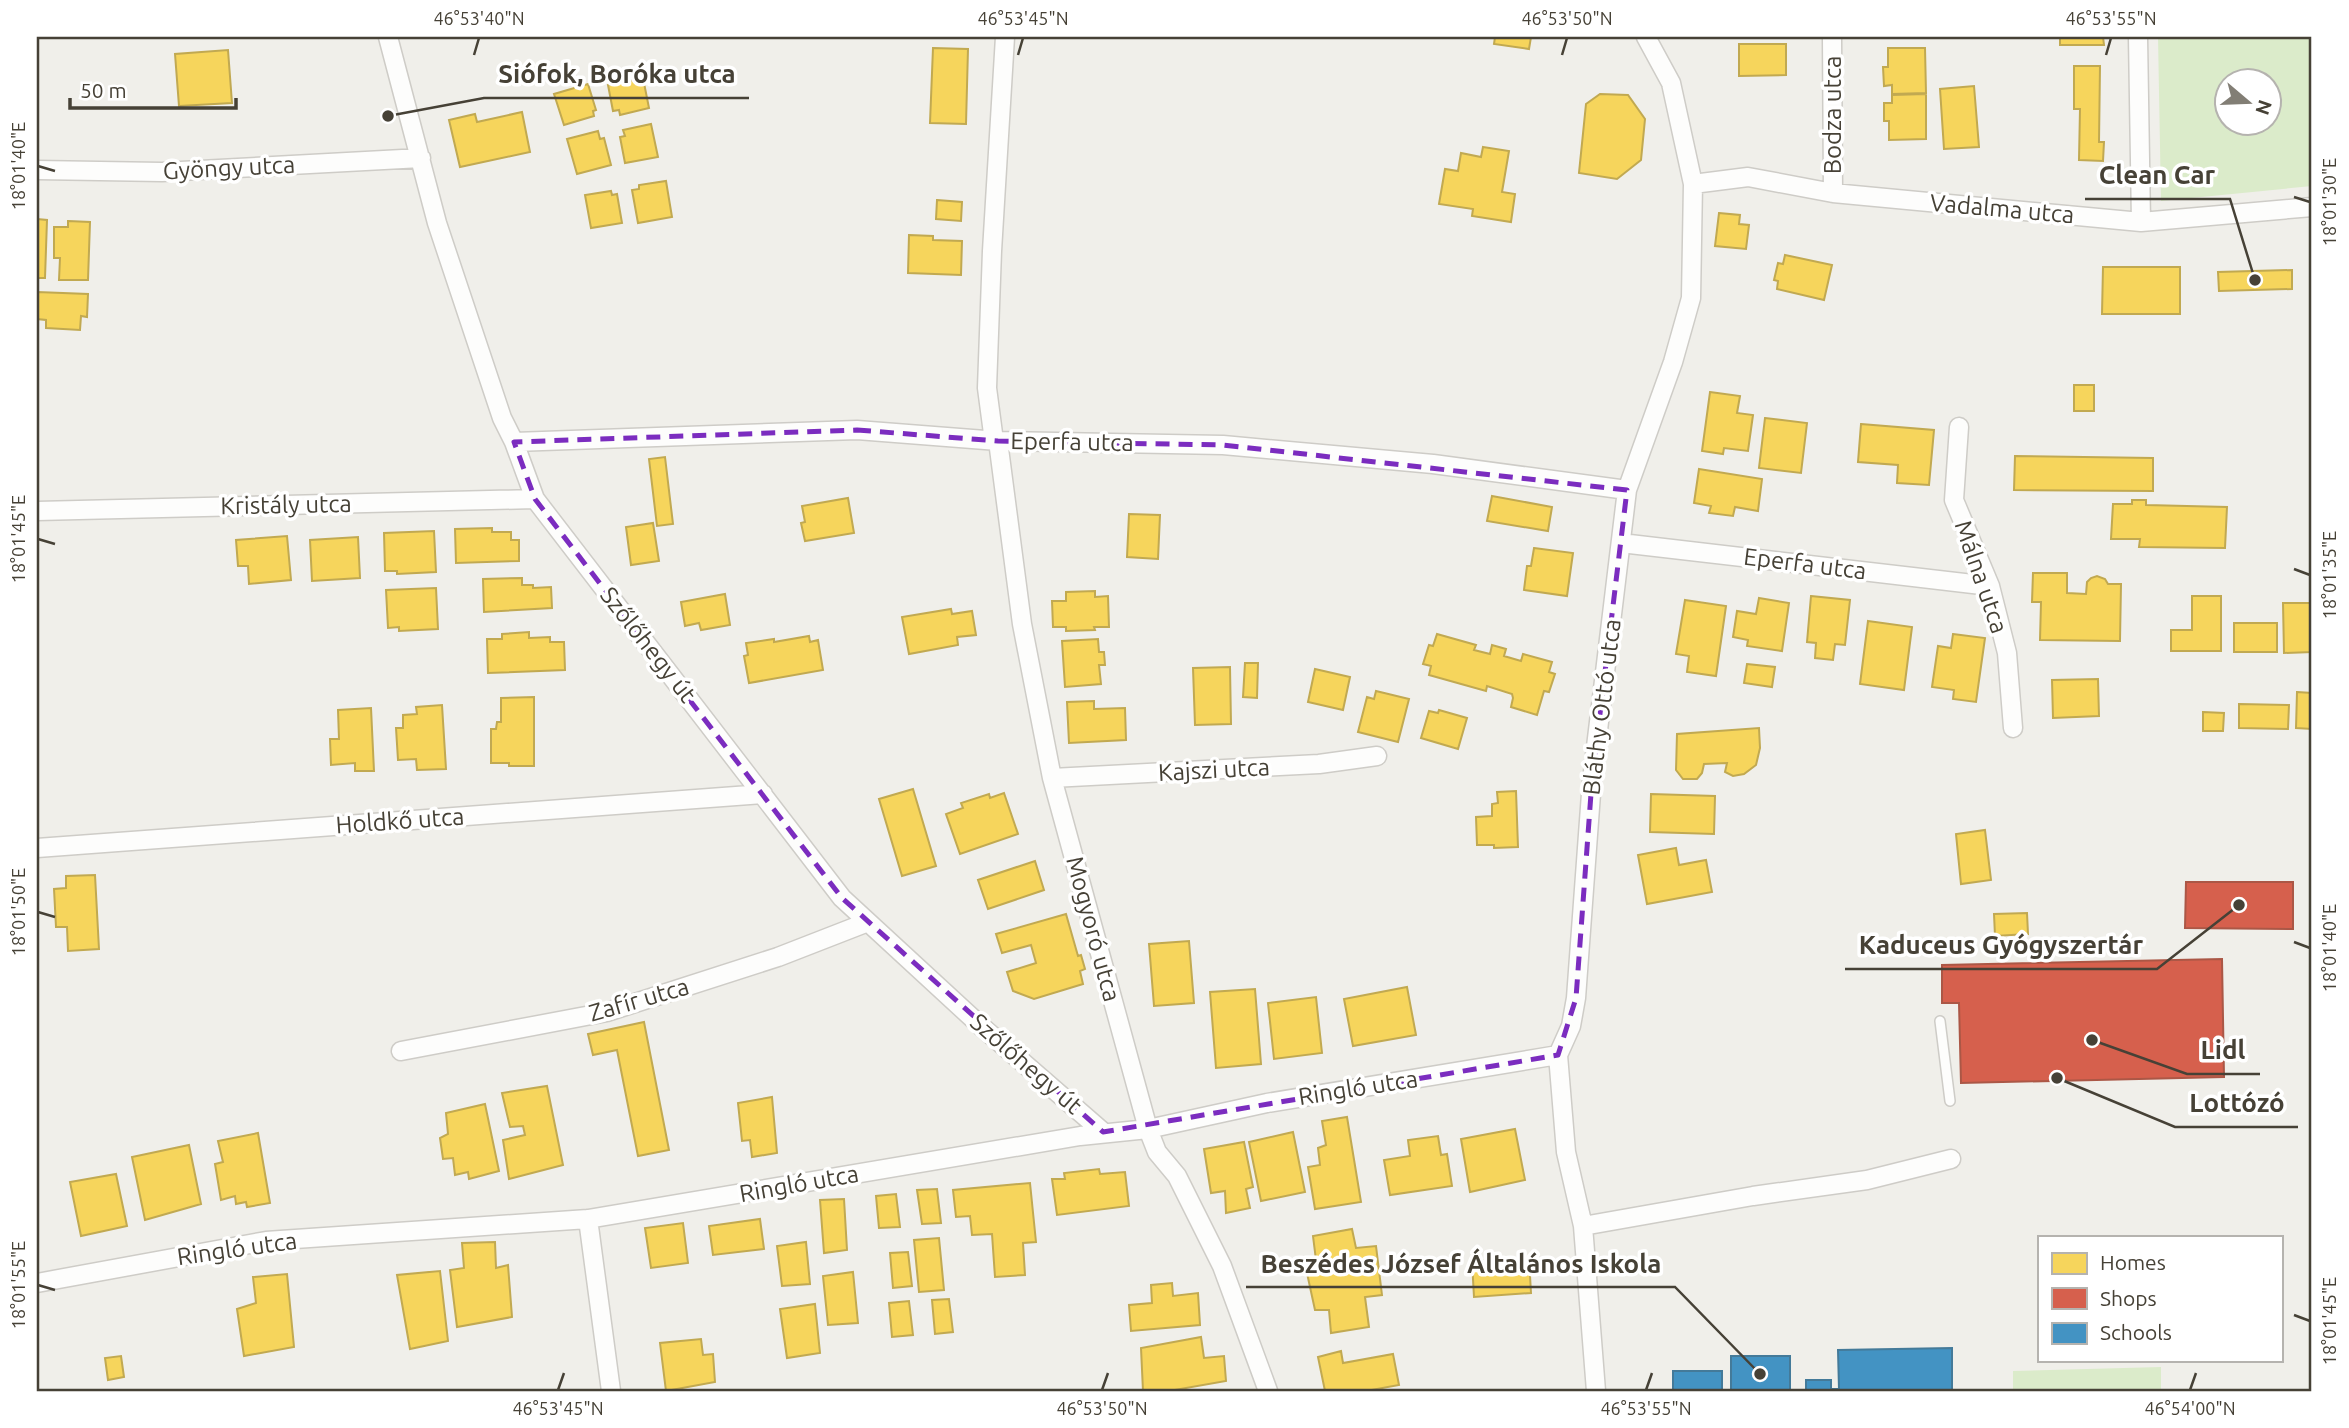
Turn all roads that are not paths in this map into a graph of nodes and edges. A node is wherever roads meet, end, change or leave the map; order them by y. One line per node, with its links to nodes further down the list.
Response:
1 (388, 37): 6 (street, Szőlőhegy út)
2 (1005, 37): 13 (street, Mogyoró utca)
3 (1646, 37): 8 (street, Bláthy Ottó utca)
4 (1832, 37): 9 (street, Bodza utca)
5 (2138, 37): 11 (street)
6 (421, 158): 7 (street, Gyöngy utca); 14 (street, Szőlőhegy út)
7 (37, 170)
8 (1693, 184): 9 (street, Vadalma utca); 15 (street, Bláthy Ottó utca)
9 (1833, 193): 11 (street, Vadalma utca)
10 (2312, 207): 11 (street, Vadalma utca)
11 (2141, 222)
12 (1959, 427): 19 (street, Málna utca)
13 (996, 441): 14 (street, Eperfa utca); 15 (street, Eperfa utca); 22 (street, Mogyoró utca)
14 (514, 442): 16 (street, Szőlőhegy út)
15 (1628, 490): 18 (street, Bláthy Ottó utca)
16 (535, 499): 17 (street, Kristály utca); 23 (street, Szőlőhegy út)
17 (37, 511)
18 (1621, 543): 19 (street, Eperfa utca); 28 (street, Bláthy Ottó utca)
19 (1990, 586): 20 (street, Málna utca)
20 (2013, 728)
21 (1377, 756): 22 (street, Kajszi utca)
22 (1052, 778): 30 (street, Mogyoró utca)
23 (764, 794): 24 (street, Holdkő utca); 25 (street, Szőlőhegy út)
24 (37, 848)
25 (868, 922): 27 (street, Zafír utca); 31 (street, Szőlőhegy út)
26 (1940, 1021): 29 (lane)
27 (401, 1051)
28 (1558, 1055): 30 (street, Ringló utca); 34 (street, Bláthy Ottó utca)
29 (1950, 1101)
30 (1148, 1129): 31 (street, Ringló utca); 37 (street, Mogyoró utca)
31 (1103, 1132): 33 (street, Ringló utca)
32 (1951, 1159): 34 (street)
33 (588, 1219): 35 (street, Ringló utca); 36 (street)
34 (1583, 1226): 38 (street, Bláthy Ottó utca)
35 (37, 1283)
36 (611, 1391)
37 (1268, 1391)
38 (1596, 1391)

